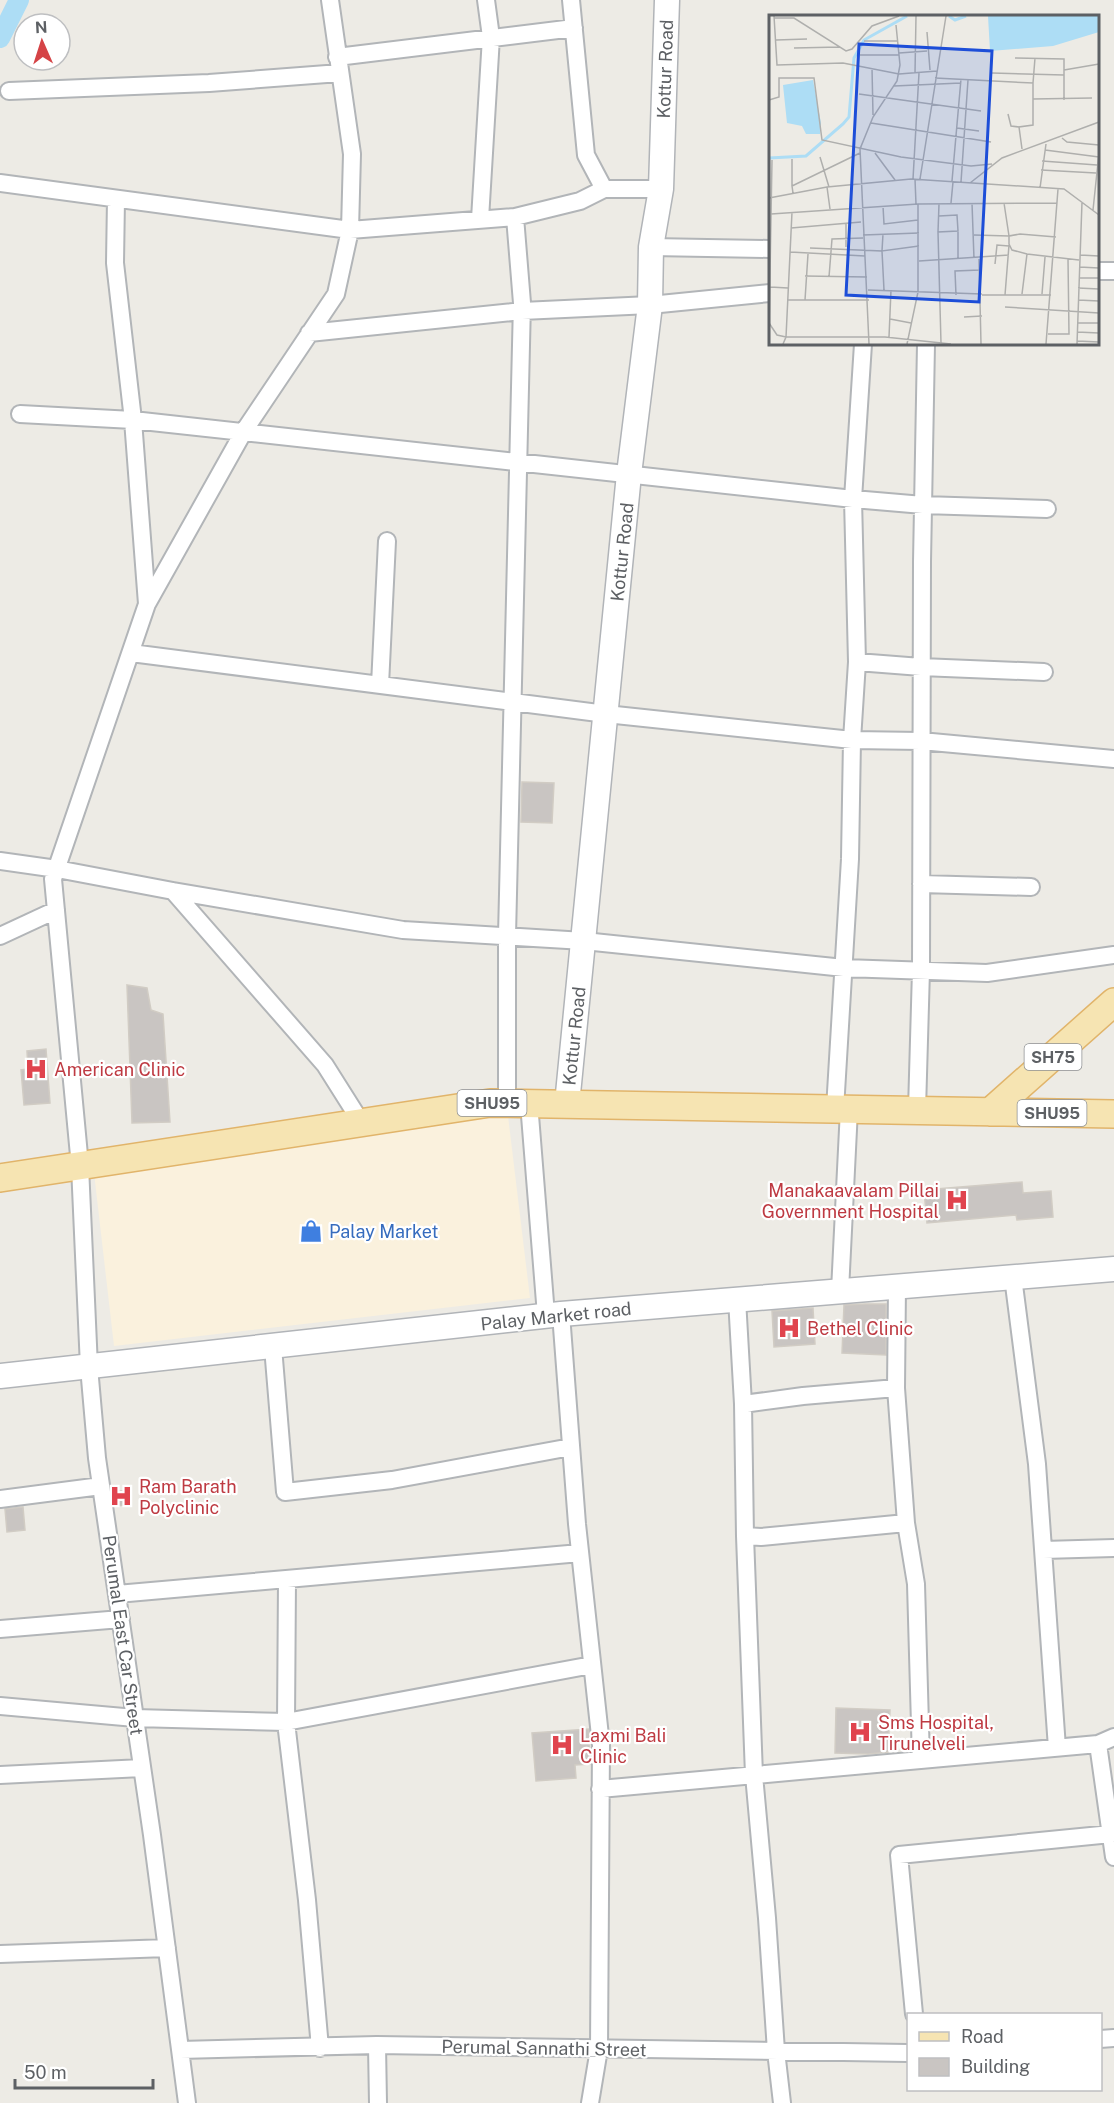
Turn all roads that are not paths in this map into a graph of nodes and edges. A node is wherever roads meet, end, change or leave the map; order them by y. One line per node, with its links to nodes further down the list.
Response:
1 (330, 0): 7 (street)
2 (486, 0): 6 (street)
3 (571, 0): 5 (street)
4 (667, 0): 11 (street, Kottur Road)
5 (574, 28): 6 (street); 10 (street)
6 (491, 37): 7 (street); 14 (street)
7 (338, 65): 8 (street); 15 (street)
8 (9, 91)
9 (0, 183): 12 (street)
10 (604, 189): 11 (street); 13 (street)
11 (661, 189): 16 (street, Kottur Road)
12 (116, 199): 15 (street); 25 (street)
13 (515, 217): 14 (street); 20 (street)
14 (480, 219): 15 (street)
15 (350, 230): 21 (street)
16 (651, 246): 17 (street); 19 (street, Kottur Road)
17 (769, 249)
18 (769, 293): 19 (street)
19 (650, 305): 20 (street); 28 (street, Kottur Road)
20 (522, 310): 21 (street); 27 (street)
21 (309, 333): 26 (street)
22 (863, 345): 29 (street)
23 (926, 345): 30 (street)
24 (20, 414): 25 (street)
25 (133, 420): 26 (street); 33 (street)
26 (243, 431): 27 (street); 33 (street)
27 (518, 462): 28 (street); 39 (street)
28 (629, 474): 29 (street); 40 (street, Kottur Road)
29 (853, 499): 30 (street); 35 (street)
30 (923, 505): 31 (street); 36 (street)
31 (1047, 509)
32 (387, 541): 38 (street)
33 (147, 604): 34 (street, Perumal East Car Street)
34 (131, 653): 38 (street); 45 (street, Perumal East Car Street)
35 (857, 662): 36 (street); 41 (street)
36 (921, 667): 37 (street); 42 (street)
37 (1044, 672)
38 (380, 685): 39 (street)
39 (513, 702): 40 (street); 51 (street)
40 (606, 714): 41 (street); 52 (street, Kottur Road)
41 (852, 740): 42 (street); 54 (street)
42 (921, 741): 43 (street); 46 (street)
43 (1114, 759)
44 (0, 861): 45 (street)
45 (57, 868): 48 (street); 49 (street, Perumal East Car Street)
46 (921, 884): 47 (street); 55 (street)
47 (1031, 887)
48 (173, 891): 51 (street); 63 (street)
49 (56, 910): 50 (street); 64 (street, Perumal East Car Street)
50 (0, 936)
51 (507, 936): 52 (street); 57 (street)
52 (584, 941): 54 (street); 58 (street, Kottur Road)
53 (1114, 955): 55 (street)
54 (844, 968): 55 (street); 59 (street)
55 (921, 970): 60 (street)
56 (1114, 1002): 61 (main road, SH75)
57 (518, 1103): 58 (main road, SHU95); 63 (main road, SHU95); 71 (street)
58 (567, 1104): 59 (main road, SHU95)
59 (842, 1109): 60 (main road, SHU95); 69 (street)
60 (917, 1110): 61 (main road, SHU95)
61 (990, 1112): 62 (main road, SHU95)
62 (1114, 1114)
63 (361, 1122): 64 (main road, SHU95)
64 (80, 1166): 65 (main road, SHU95); 73 (street, Perumal East Car Street)
65 (0, 1178)
66 (1114, 1269): 67 (street, Palay Market road)
67 (1013, 1276): 68 (street, Palay Market road); 83 (street)
68 (897, 1286): 69 (street, Palay Market road); 75 (street)
69 (840, 1291): 70 (street, Palay Market road)
70 (736, 1299): 71 (street, Palay Market road); 76 (street)
71 (553, 1315): 72 (street, Palay Market road); 77 (street)
72 (273, 1347): 73 (street, Palay Market road); 77 (street)
73 (90, 1367): 74 (street, Palay Market road); 78 (street, Perumal East Car Street)
74 (0, 1376)
75 (897, 1389): 76 (street); 80 (street)
76 (743, 1404): 81 (street)
77 (571, 1447): 84 (street)
78 (101, 1486): 79 (street); 86 (street, Perumal East Car Street)
79 (0, 1499)
80 (906, 1523): 81 (street); 96 (street)
81 (745, 1536): 99 (street)
82 (1114, 1548): 83 (street)
83 (1044, 1550): 95 (street)
84 (580, 1553): 85 (street); 89 (street)
85 (287, 1580): 86 (street); 92 (street)
86 (117, 1594): 87 (street, Perumal East Car Street)
87 (121, 1618): 88 (street); 91 (street, Perumal East Car Street)
88 (0, 1629)
89 (592, 1665): 92 (street); 100 (street)
90 (0, 1706): 91 (street)
91 (135, 1718): 92 (street); 97 (street, Perumal East Car Street)
92 (286, 1722): 107 (street)
93 (1114, 1737): 94 (street)
94 (1098, 1744): 95 (street); 101 (street)
95 (1057, 1748): 96 (street)
96 (921, 1760): 99 (street)
97 (142, 1768): 98 (street); 103 (street, Perumal East Car Street)
98 (0, 1775)
99 (754, 1775): 100 (street); 110 (street)
100 (600, 1789): 108 (street)
101 (1111, 1834): 102 (street); 105 (street)
102 (1114, 1857)
103 (167, 1948): 104 (street); 109 (street, Perumal East Car Street)
104 (0, 1954)
105 (914, 2013)
106 (377, 2045): 107 (street, Perumal Sannathi Street); 108 (street, Perumal Sannathi Street); 113 (street)
107 (320, 2048): 109 (street, Perumal Sannathi Street)
108 (599, 2049): 110 (street, Perumal Sannathi Street); 114 (street)
109 (180, 2050): 112 (street, Perumal East Car Street)
110 (776, 2051): 111 (street, Perumal Sannathi Street); 115 (street)
111 (907, 2053)
112 (187, 2103)
113 (378, 2103)
114 (590, 2103)
115 (782, 2103)

